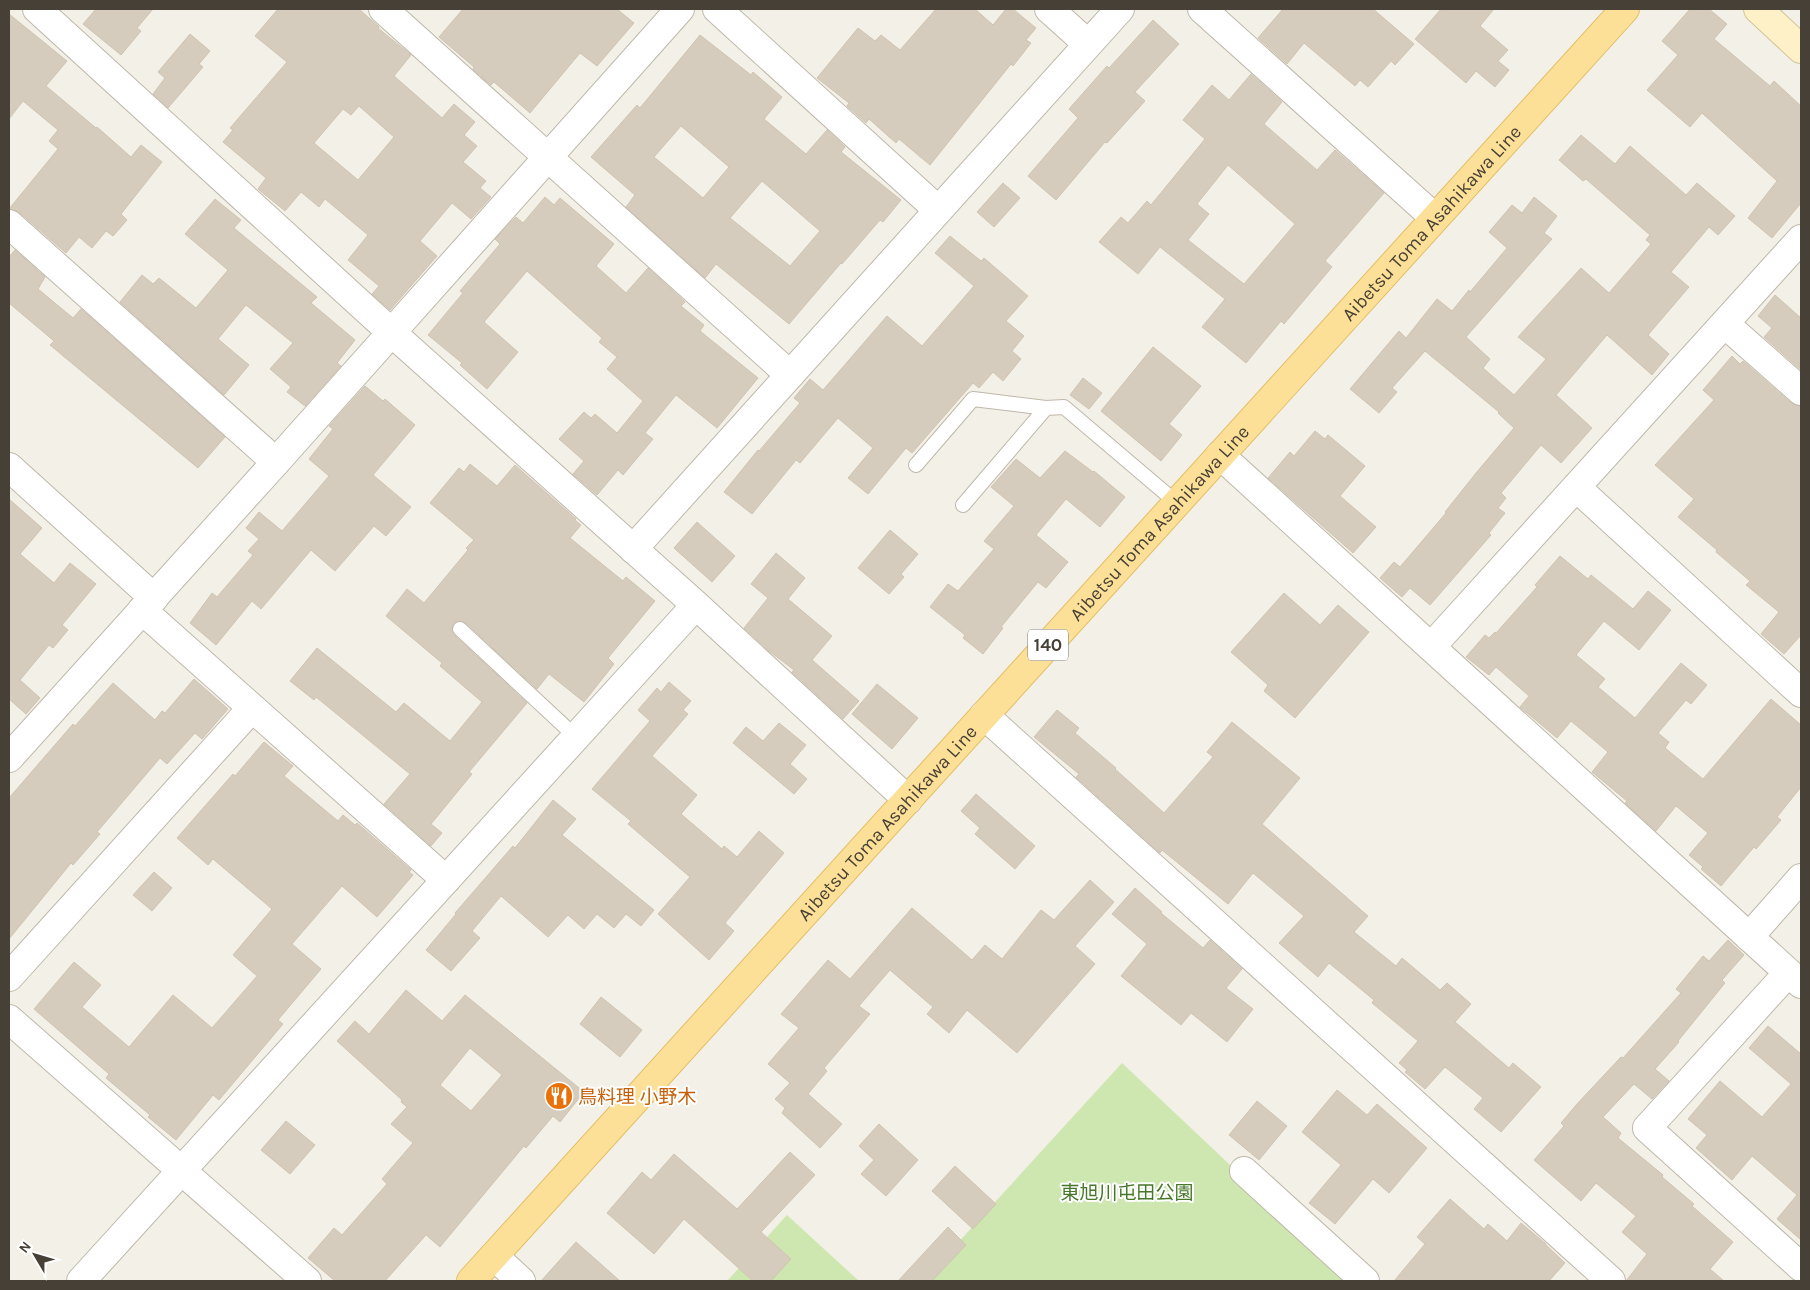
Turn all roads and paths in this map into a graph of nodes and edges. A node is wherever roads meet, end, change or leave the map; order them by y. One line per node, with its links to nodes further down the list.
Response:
1 (37, 9): 18 (street)
2 (383, 9): 12 (street)
3 (680, 9): 12 (street)
4 (717, 9): 13 (street)
5 (1049, 9): 10 (street)
6 (1120, 9): 10 (street)
7 (1202, 9): 14 (street)
8 (1625, 9): 14 (main road, Aibetsu Toma Asahikawa Line / 140)
9 (1758, 9): 11 (street)
10 (1088, 44): 13 (street)
11 (1801, 49)
12 (549, 157): 18 (street); 19 (street)
13 (938, 210): 19 (street)
14 (1435, 218): 22 (main road, Aibetsu Toma Asahikawa Line / 140)
15 (9, 224): 23 (street)
16 (1801, 239): 17 (street)
17 (1725, 324): 20 (street); 26 (street)
18 (391, 332): 23 (street); 29 (street)
19 (790, 375): 29 (street)
20 (1801, 391)
21 (1046, 408): 24 (lane); 27 (lane); 28 (lane)
22 (1220, 455): 27 (main road, Aibetsu Toma Asahikawa Line / 140); 33 (street)
23 (276, 462): 30 (street)
24 (916, 465)
25 (9, 467): 30 (street)
26 (1577, 488): 33 (street); 34 (street)
27 (1177, 503): 36 (main road, Aibetsu Toma Asahikawa Line / 140)
28 (963, 504)
29 (633, 549): 31 (street)
30 (148, 604): 35 (street); 38 (street)
31 (696, 605): 37 (street); 39 (street)
32 (460, 629): 37 (lane)
33 (1431, 647): 42 (street)
34 (1801, 693)
35 (252, 708): 41 (street); 43 (street)
36 (984, 716): 39 (main road, Aibetsu Toma Asahikawa Line / 140); 55 (street)
37 (576, 737): 41 (street)
38 (9, 758)
39 (908, 800): 48 (main road, Aibetsu Toma Asahikawa Line / 140)
40 (1801, 878): 42 (street)
41 (446, 880): 46 (street)
42 (1749, 937): 44 (street)
43 (9, 977)
44 (1795, 978): 49 (street)
45 (9, 1019): 46 (street)
46 (182, 1171): 50 (street); 51 (street)
47 (1244, 1171): 54 (street)
48 (494, 1256): 52 (main road, Aibetsu Toma Asahikawa Line / 140); 53 (street)
49 (1801, 1268)
50 (81, 1281)
51 (307, 1281)
52 (471, 1281)
53 (521, 1281)
54 (1365, 1281)
55 (1611, 1281)

